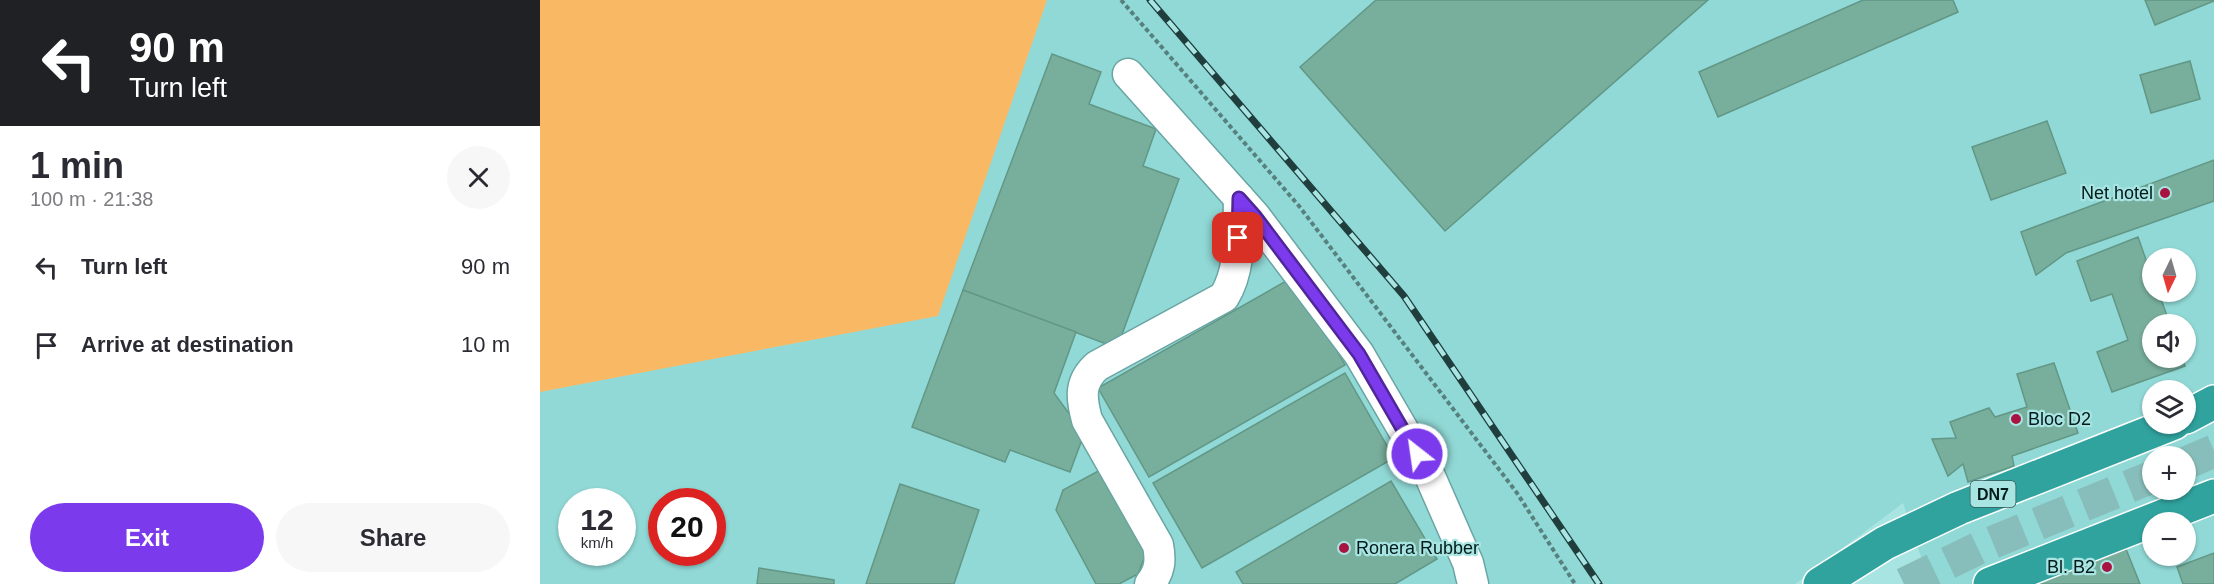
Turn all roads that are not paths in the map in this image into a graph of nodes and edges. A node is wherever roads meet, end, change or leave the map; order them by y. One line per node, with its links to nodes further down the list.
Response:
1 (1128, 74): 2 (lane)
2 (1239, 198): 7 (lane); 8 (lane)
3 (2214, 402): 4 (highway)
4 (2196, 412)
5 (2146, 434): 9 (highway, DN7)
6 (2214, 496): 10 (highway)
7 (1150, 584)
8 (1473, 584)
9 (1820, 584)
10 (1990, 584)

